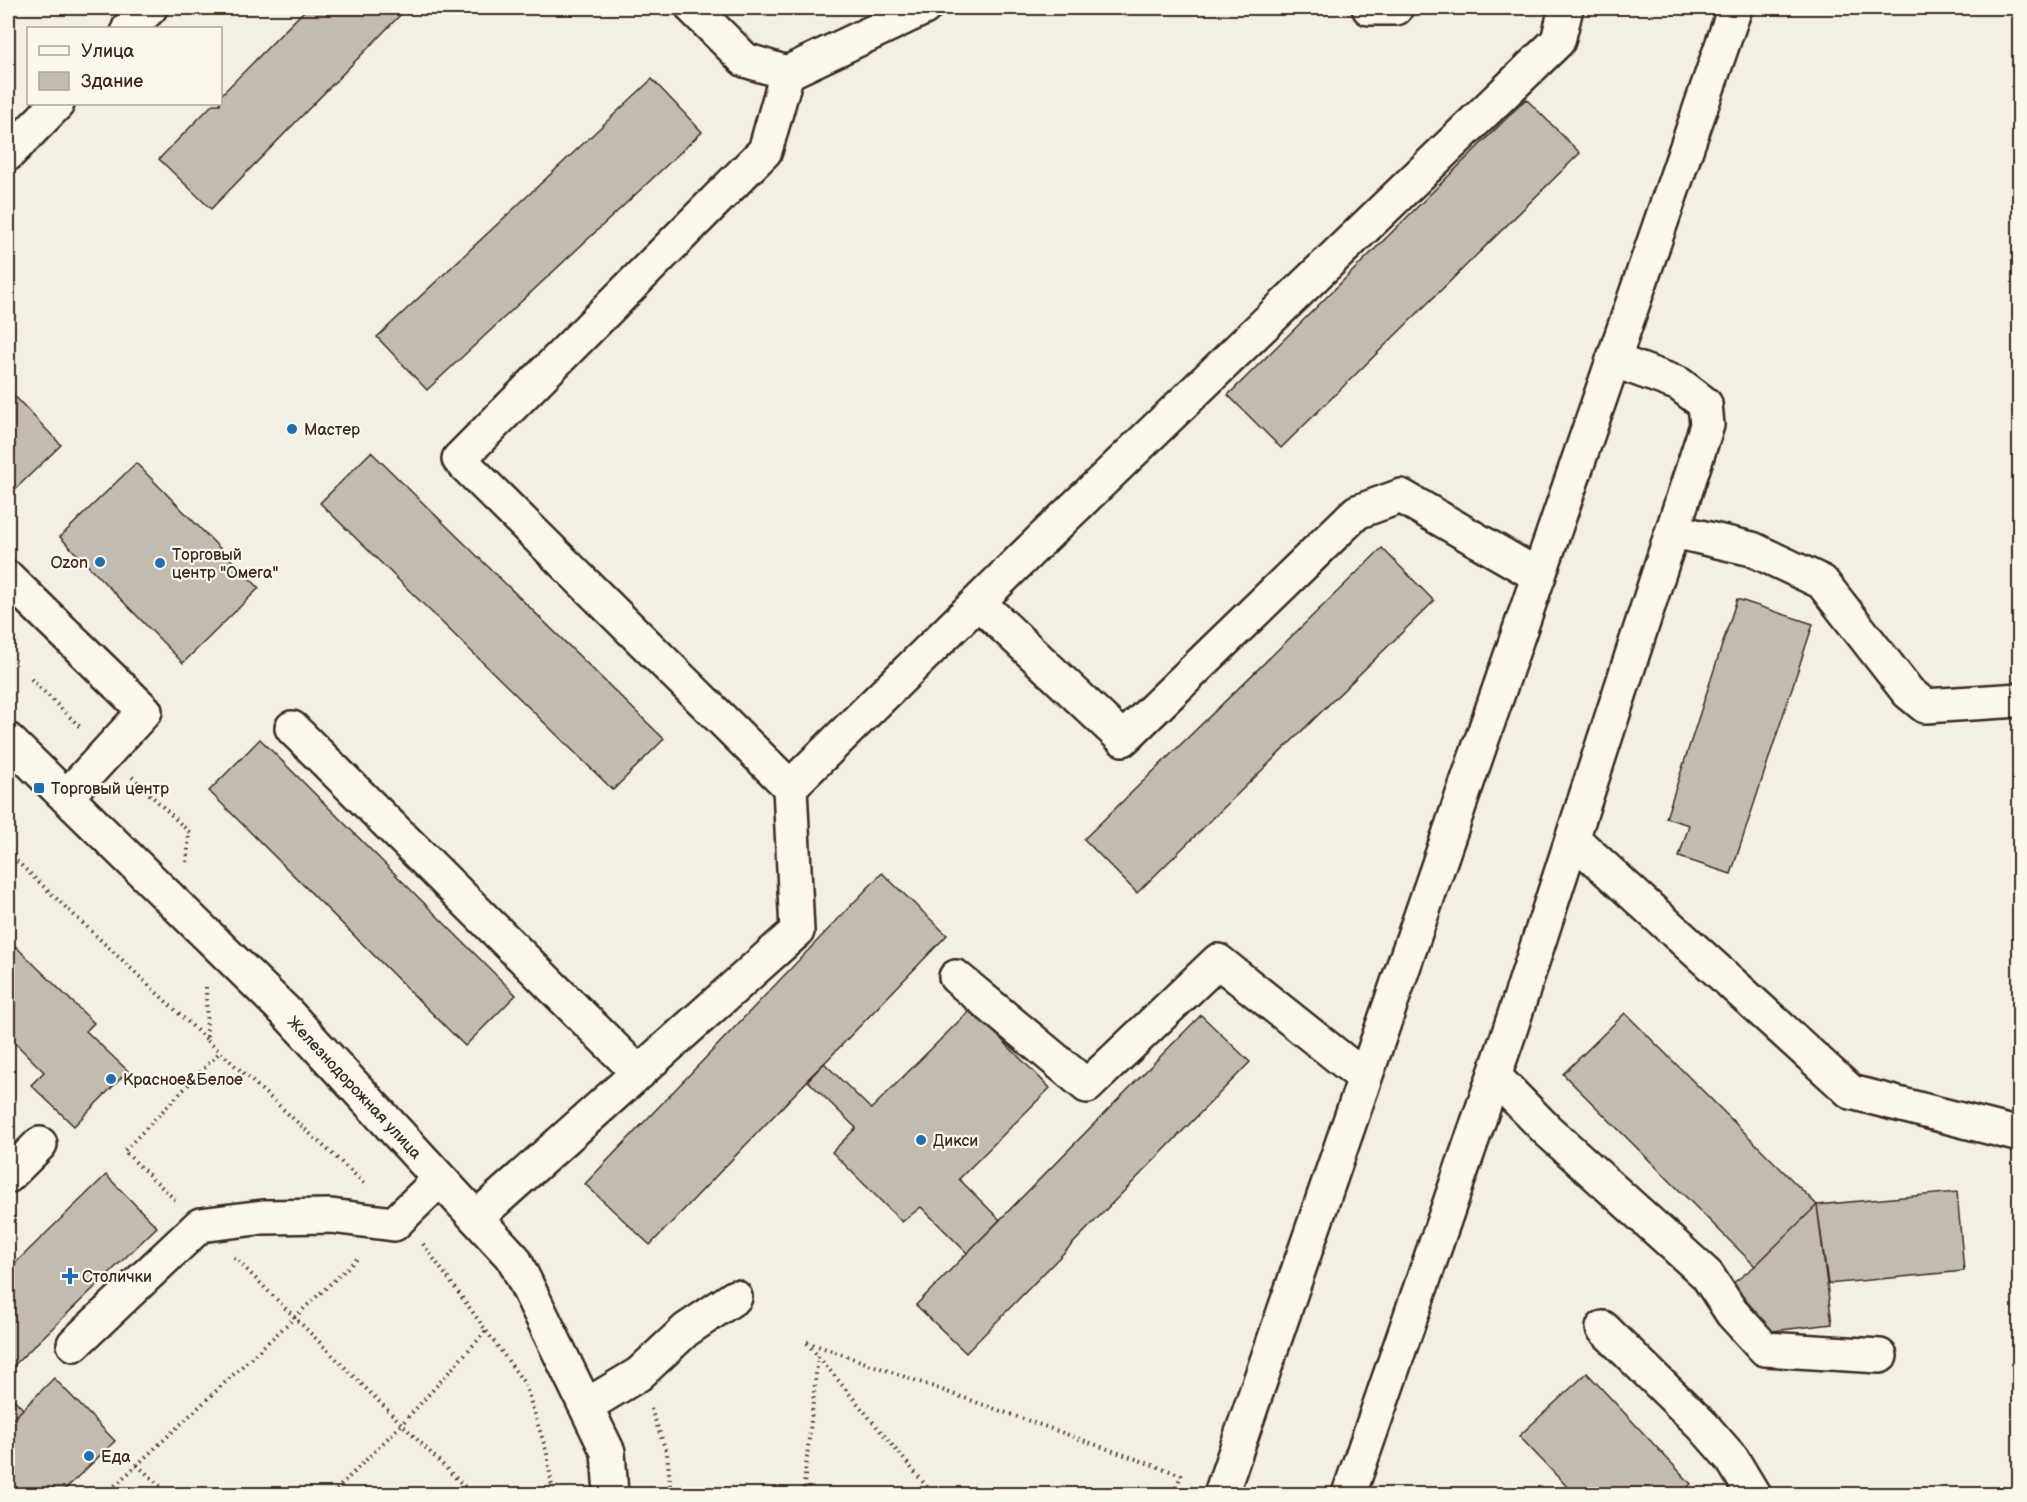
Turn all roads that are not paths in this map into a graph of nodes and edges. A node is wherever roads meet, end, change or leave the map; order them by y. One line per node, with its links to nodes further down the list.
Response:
1 (150, 8): 8 (street)
2 (693, 8): 9 (street)
3 (924, 8): 9 (street)
4 (1369, 8): 5 (street)
5 (1396, 8)
6 (1566, 8): 16 (street)
7 (1735, 8): 12 (street)
8 (130, 27)
9 (787, 73): 20 (street)
10 (56, 105): 11 (street)
11 (8, 154)
12 (1614, 360): 13 (street); 14 (street)
13 (1674, 531): 17 (street); 22 (street)
14 (1539, 576): 16 (street); 26 (street)
15 (8, 578): 21 (street)
16 (978, 602): 20 (street)
17 (2019, 700)
18 (292, 728): 24 (street)
19 (8, 740): 21 (street, Железнодорожная улица)
20 (790, 787): 24 (street)
21 (66, 797): 30 (street, Железнодорожная улица)
22 (1573, 840): 25 (street); 27 (street)
23 (956, 978): 26 (street)
24 (639, 1073): 31 (street)
25 (1494, 1076): 35 (street); 39 (street)
26 (1365, 1078): 38 (street)
27 (2019, 1135)
28 (40, 1144): 29 (street)
29 (8, 1176)
30 (440, 1179): 31 (street, Железнодорожная улица); 34 (street)
31 (476, 1218): 36 (street, Железнодорожная улица)
32 (735, 1297): 36 (street)
33 (1603, 1328): 40 (street)
34 (74, 1344)
35 (1880, 1356)
36 (586, 1406): 37 (street, Железнодорожная улица)
37 (611, 1494)
38 (1221, 1494)
39 (1349, 1494)
40 (1753, 1494)

